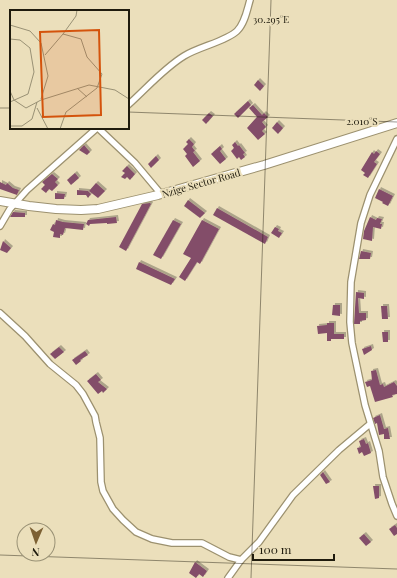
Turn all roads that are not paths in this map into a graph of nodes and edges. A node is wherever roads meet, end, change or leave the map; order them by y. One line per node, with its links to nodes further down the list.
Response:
1 (250, 0): 2 (street)
2 (129, 104)
3 (397, 123): 7 (main road, Nzige Sector Road)
4 (96, 129): 9 (street)
5 (98, 129): 7 (street)
6 (397, 139): 12 (street)
7 (162, 194): 9 (main road, Nzige Sector Road)
8 (0, 201): 9 (main road, Nzige Sector Road)
9 (14, 204): 10 (street)
10 (0, 226)
11 (0, 313): 14 (street)
12 (370, 424): 13 (street); 14 (street)
13 (397, 516)
14 (241, 560): 15 (street)
15 (228, 578)

